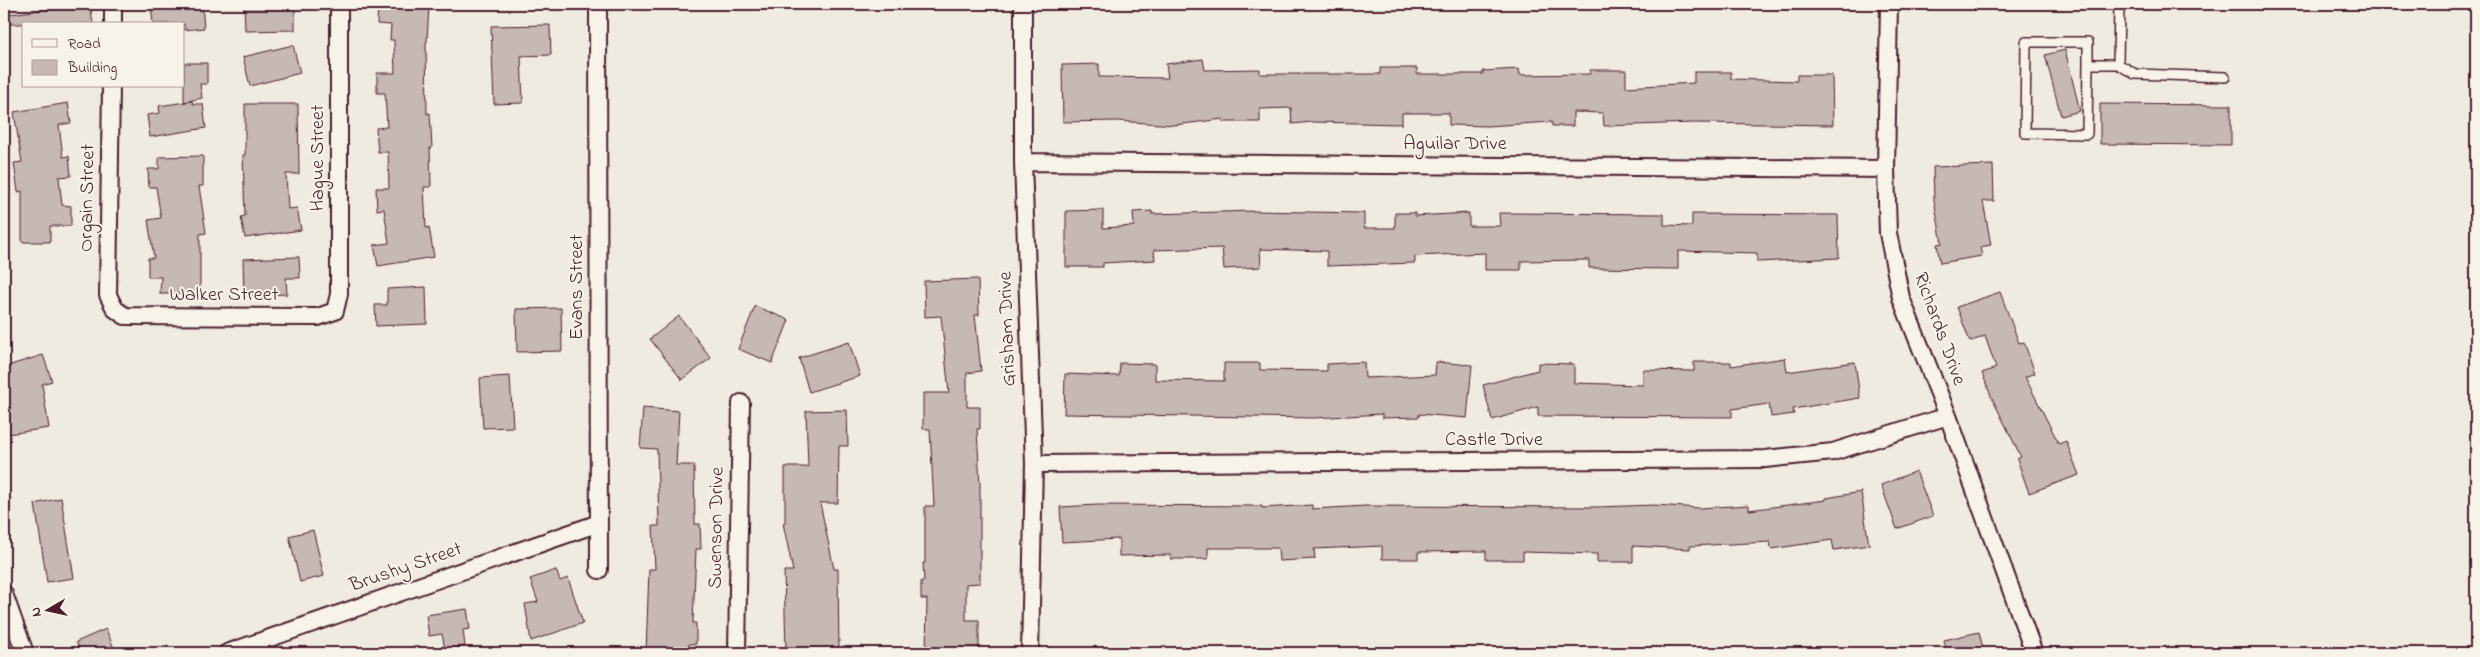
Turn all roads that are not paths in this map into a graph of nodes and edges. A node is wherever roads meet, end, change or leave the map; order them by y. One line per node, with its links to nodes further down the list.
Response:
1 (113, 4): 7 (street)
2 (339, 4): 15 (street, Hague Street)
3 (598, 4): 19 (street, Evans Street)
4 (1023, 4): 12 (street, Grisham Drive)
5 (1889, 4): 13 (street, Richards Drive)
6 (2119, 4): 9 (lane)
7 (112, 22)
8 (2088, 64): 8 (lane); 9 (lane)
9 (2118, 64): 10 (lane)
10 (2225, 77)
11 (111, 88): 14 (street, Orgain Street)
12 (1023, 162): 13 (street, Aguilar Drive); 18 (street, Grisham Drive)
13 (1886, 168): 17 (street, Richards Drive)
14 (115, 309): 15 (street, Walker Street)
15 (335, 311)
16 (740, 403): 24 (street, Swenson Drive)
17 (1948, 416): 18 (street, Castle Drive); 26 (street, Richards Drive)
18 (1034, 464): 25 (street, Grisham Drive)
19 (599, 522): 20 (street, Evans Street); 23 (street, Brushy Street)
20 (599, 570)
21 (4, 594): 22 (street)
22 (25, 653)
23 (227, 653)
24 (736, 653)
25 (1030, 653)
26 (2034, 653)

